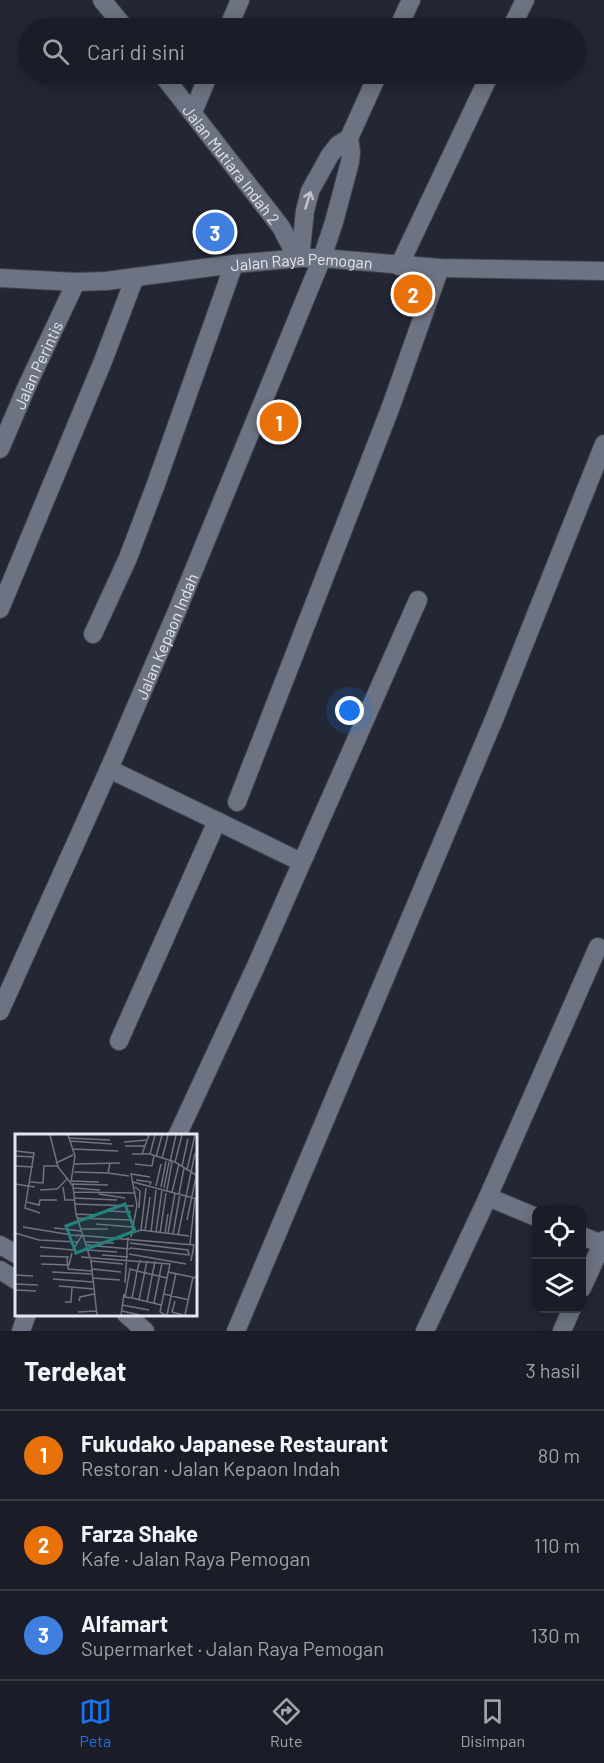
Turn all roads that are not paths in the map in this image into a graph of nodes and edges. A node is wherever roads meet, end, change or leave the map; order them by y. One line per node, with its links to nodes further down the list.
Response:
1 (102, 0): 5 (street)
2 (240, 0): 6 (street)
3 (411, 0): 7 (street)
4 (525, 0): 8 (street)
5 (117, 18)
6 (232, 18)
7 (403, 18)
8 (517, 18)
9 (170, 84): 13 (street, Jalan Mutiara Indah 2)
10 (205, 84): 13 (street)
11 (373, 84): 14 (street)
12 (485, 84): 18 (street)
13 (193, 112): 15 (street, Jalan Mutiara Indah 2)
14 (349, 138): 15 (street, one-way to 14); 16 (street, Jalan Kepaon Indah)
15 (299, 258): 16 (street, Jalan Raya Pemogan); 17 (street, Jalan Raya Pemogan)
16 (322, 258): 18 (street, Jalan Raya Pemogan); 29 (street, Jalan Kepaon Indah)
17 (234, 264): 21 (street, Jalan Raya Pemogan); 28 (street)
18 (399, 266): 19 (street, Jalan Raya Pemogan)
19 (440, 268): 20 (street, Jalan Raya Pemogan); 30 (street)
20 (604, 271)
21 (135, 277): 23 (street, Jalan Raya Pemogan); 27 (street)
22 (0, 278): 23 (street, Jalan Raya Pemogan)
23 (76, 282): 25 (street, Jalan Perintis)
24 (604, 444): 51 (street)
25 (0, 449)
26 (418, 600): 32 (street)
27 (0, 609)
28 (93, 634)
29 (110, 769): 31 (street); 34 (street, Jalan Kepaon Indah)
30 (237, 802)
31 (217, 821): 32 (street); 35 (street)
32 (301, 862): 36 (street)
33 (598, 947): 37 (street)
34 (0, 1011)
35 (119, 1041)
36 (178, 1134)
37 (488, 1197): 38 (street); 52 (street)
38 (532, 1215)
39 (586, 1237): 40 (street)
40 (603, 1242): 45 (street)
41 (0, 1245): 42 (street)
42 (15, 1253)
43 (0, 1270): 44 (street)
44 (15, 1279)
45 (586, 1279)
46 (570, 1313): 53 (street)
47 (26, 1316): 49 (street)
48 (128, 1316): 50 (street)
49 (21, 1331)
50 (145, 1331)
51 (236, 1331)
52 (425, 1331)
53 (562, 1331)

